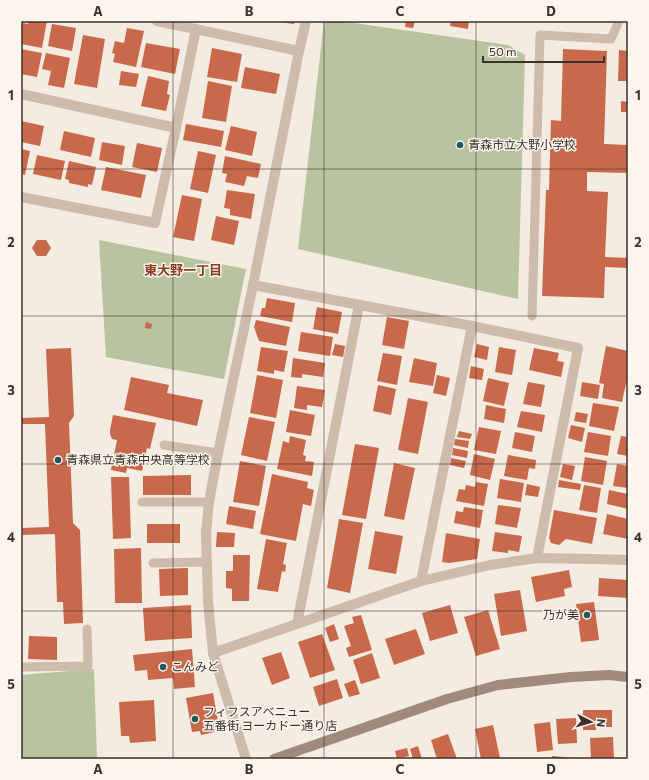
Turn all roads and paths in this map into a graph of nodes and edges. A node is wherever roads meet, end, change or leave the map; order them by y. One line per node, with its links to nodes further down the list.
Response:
1 (157, 21): 4 (street)
2 (306, 21): 5 (street)
3 (619, 21): 11 (lane)
4 (196, 29): 5 (street); 7 (street)
5 (298, 51): 9 (street)
6 (21, 94): 7 (street)
7 (176, 128): 8 (street)
8 (21, 197)
9 (253, 285): 10 (street); 14 (street)
10 (359, 305): 12 (street); 22 (street)
11 (532, 316)
12 (472, 326): 17 (street); 21 (street)
13 (164, 445): 14 (lane)
14 (218, 453): 16 (street)
15 (142, 502): 16 (lane)
16 (209, 502): 19 (street)
17 (537, 558): 18 (street); 21 (street)
18 (628, 560)
19 (207, 562): 20 (lane); 24 (street)
20 (153, 563)
21 (421, 581): 22 (street)
22 (297, 624): 24 (street)
23 (87, 629): 25 (lane)
24 (213, 653): 27 (street)
25 (21, 667)
26 (628, 677): 28 (street)
27 (246, 759)
28 (274, 759)

